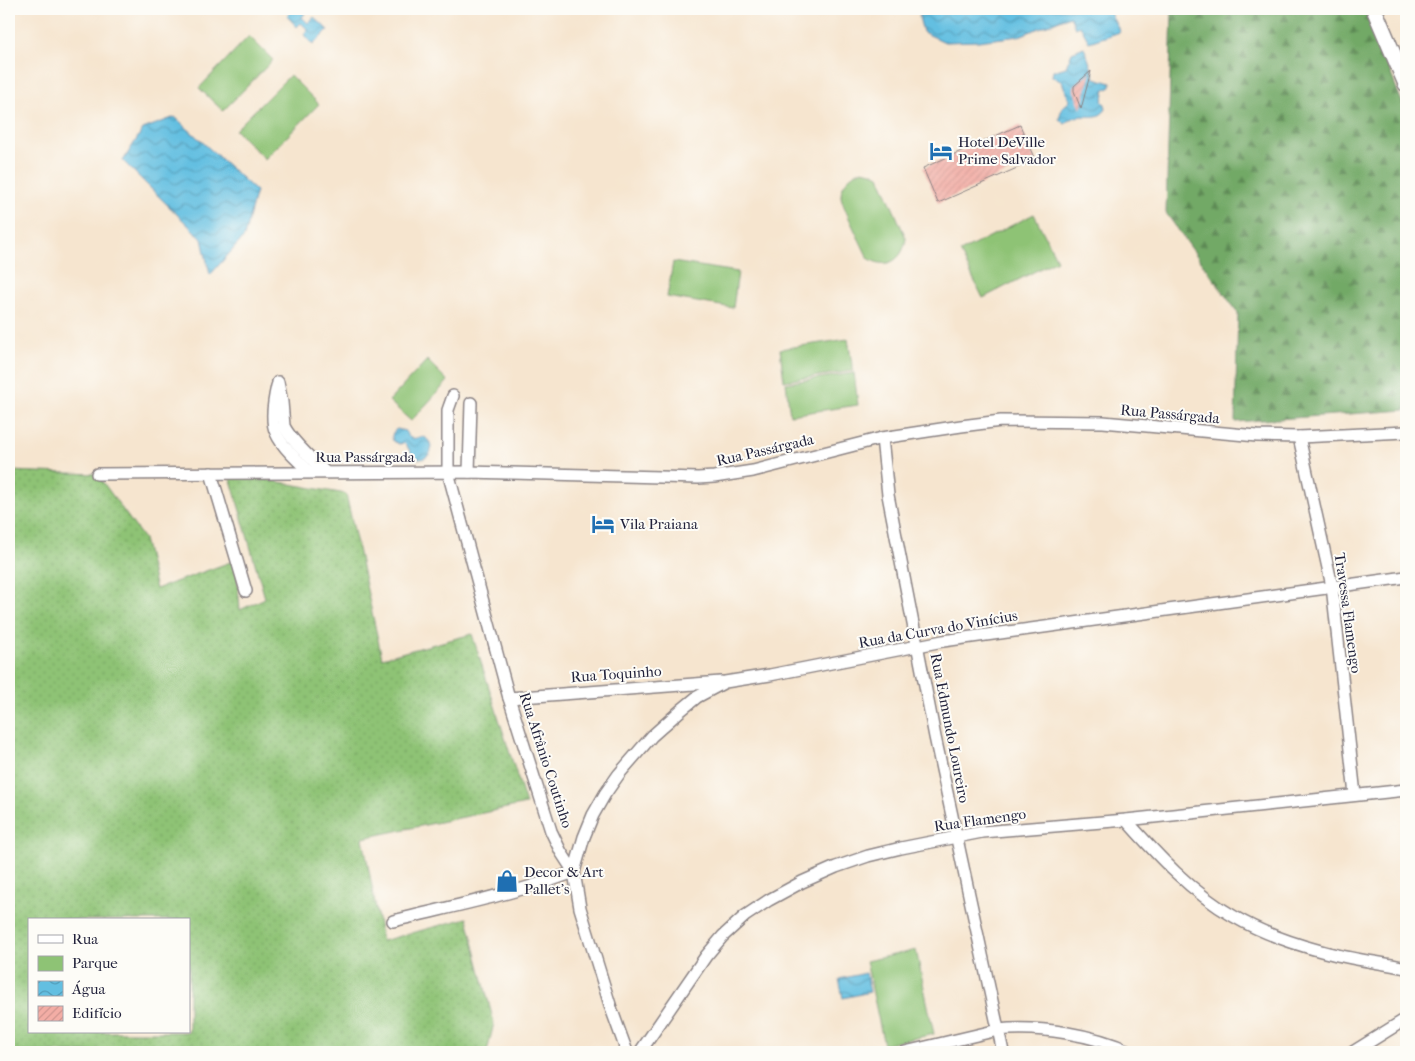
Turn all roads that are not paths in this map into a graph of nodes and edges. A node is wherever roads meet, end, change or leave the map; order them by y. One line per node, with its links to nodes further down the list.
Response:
1 (1374, 9): 2 (main road)
2 (1406, 84)
3 (453, 396): 10 (street, Rua Afrânio Coutinho)
4 (471, 403): 11 (street)
5 (1406, 432): 6 (street, Rua Passárgada)
6 (1299, 437): 7 (street, Rua Passárgada); 15 (street, Travessa Flamengo)
7 (882, 438): 11 (street, Rua Passárgada); 17 (street, Rua Edmundo Loureiro)
8 (310, 472): 9 (street, Rua Passárgada); 9 (street); 12 (street, Rua Passárgada)
9 (325, 472): 10 (street, Rua Passárgada)
10 (448, 472): 11 (street, Rua Passárgada); 19 (street, Rua Afrânio Coutinho)
11 (469, 472)
12 (211, 473): 13 (street, Rua Passárgada); 16 (street)
13 (97, 474)
14 (1406, 577): 15 (street, Rua da Curva do Vinícius)
15 (1332, 586): 17 (street, Rua da Curva do Vinícius); 21 (street, Travessa Flamengo)
16 (246, 592)
17 (918, 646): 18 (street, Rua da Curva do Vinícius); 23 (street, Rua Edmundo Loureiro)
18 (725, 682): 19 (street, Rua Toquinho); 24 (street, Rua da Curva do Vinícius)
19 (509, 698): 24 (street, Rua Afrânio Coutinho)
20 (1406, 790): 21 (street, Rua Flamengo)
21 (1355, 795): 22 (street, Rua Flamengo)
22 (1126, 820): 23 (street, Rua Flamengo); 26 (street)
23 (956, 837): 28 (street, Rua Edmundo Loureiro); 30 (street, Rua Flamengo)
24 (574, 872): 25 (street); 29 (street, Rua Afrânio Coutinho)
25 (392, 921)
26 (1406, 968)
27 (1406, 1019): 34 (street)
28 (998, 1030): 31 (street); 32 (street, Rua Edmundo Loureiro); 33 (street)
29 (627, 1052)
30 (640, 1052)
31 (905, 1052)
32 (1003, 1052)
33 (1131, 1052)
34 (1353, 1052)

